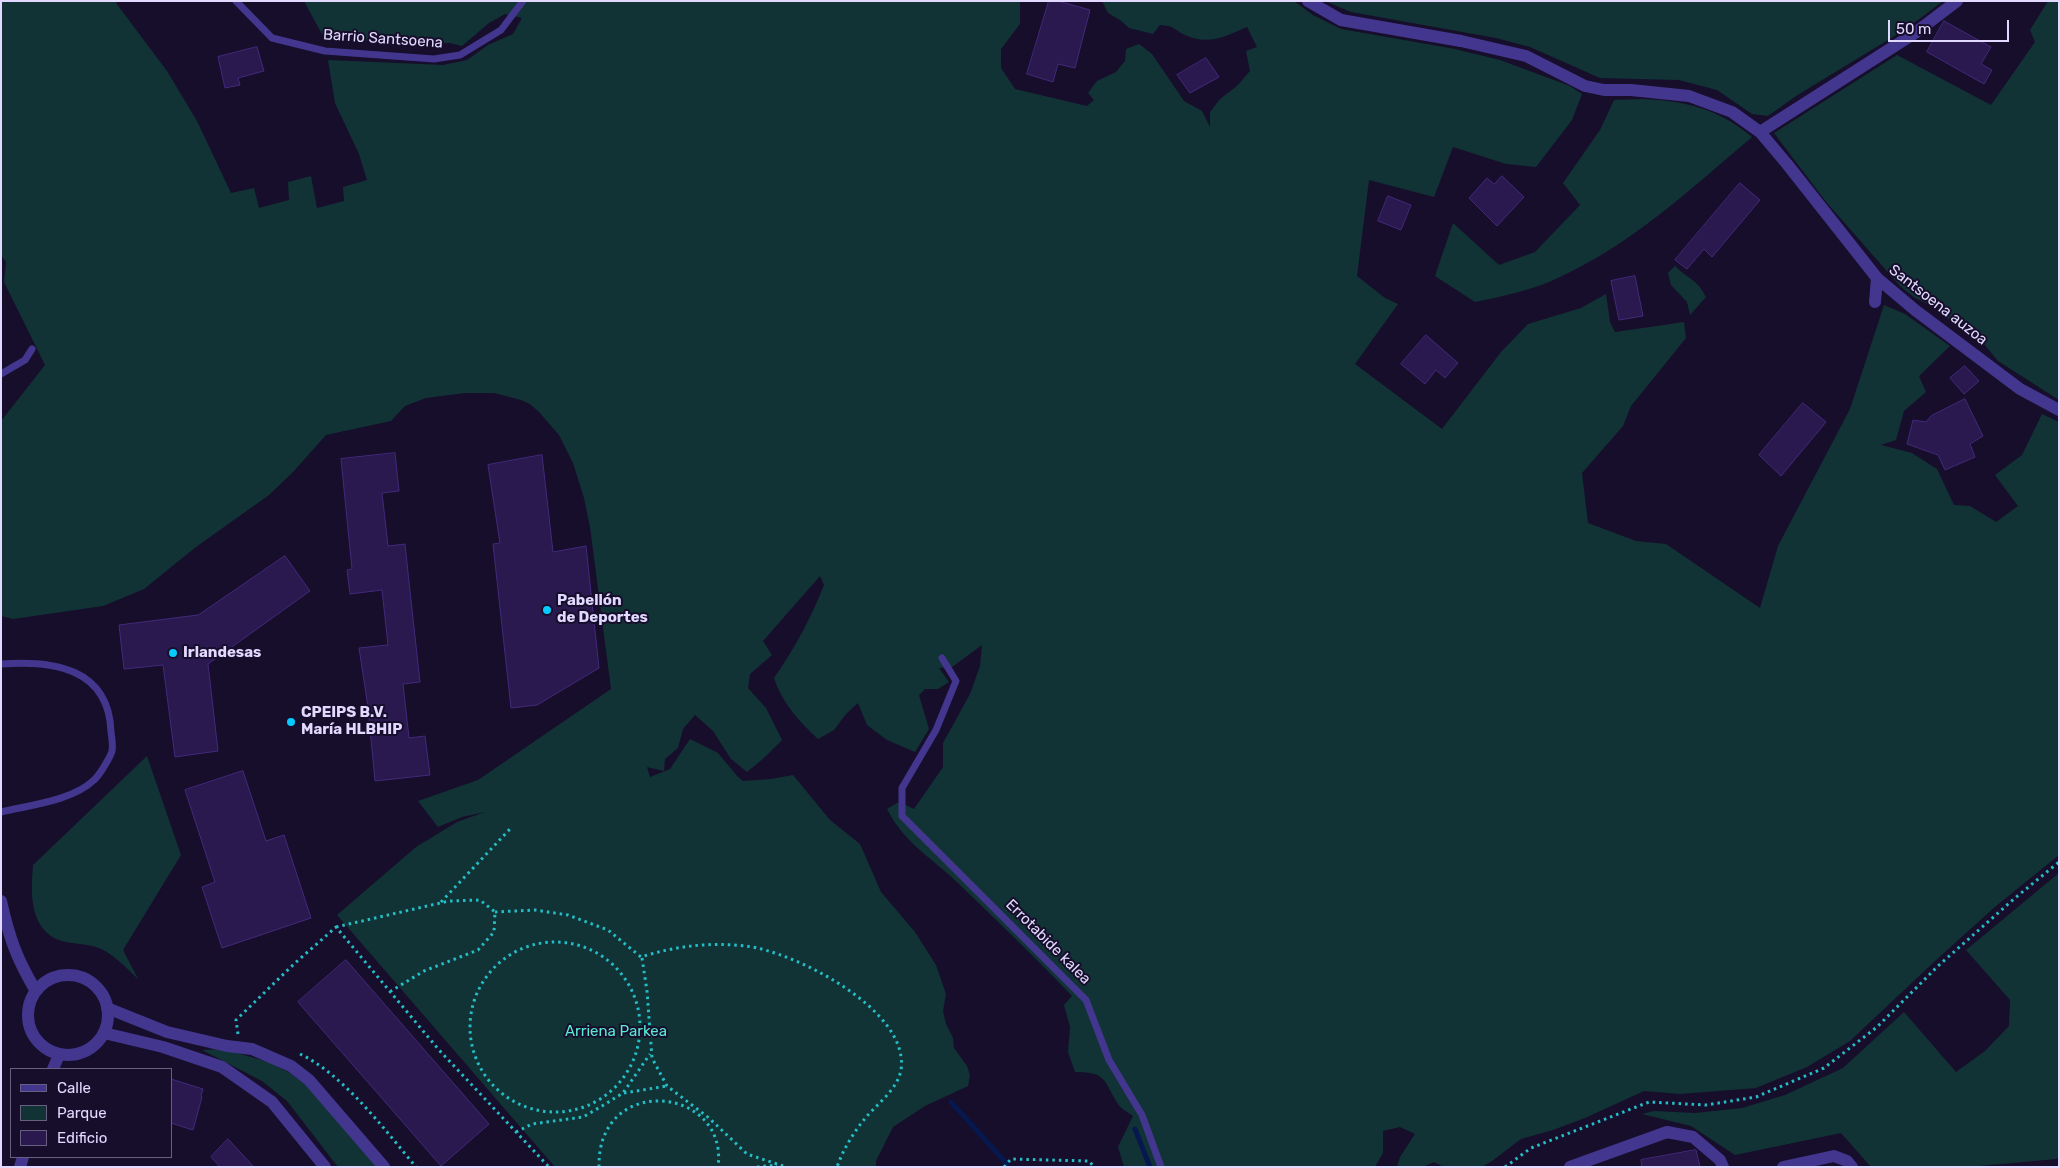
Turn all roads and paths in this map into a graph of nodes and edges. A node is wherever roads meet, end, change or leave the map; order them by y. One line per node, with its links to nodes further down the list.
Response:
1 (236, 1): 2 (lane, Barrio Santsoena)
2 (523, 1)
3 (1308, 1): 5 (street, Santsoena auzoa)
4 (1957, 1): 5 (street)
5 (1760, 132): 6 (street, Santsoena auzoa)
6 (1877, 278): 7 (street); 10 (street, Santsoena auzoa)
7 (1875, 302)
8 (32, 349): 9 (lane)
9 (1, 374)
10 (2059, 410)
11 (942, 658): 46 (lane, Errotabide kalea)
12 (1, 664): 13 (lane)
13 (1, 812)
14 (510, 829): 17 (path)
15 (2059, 862): 47 (path)
16 (1, 901): 21 (street)
17 (441, 903): 18 (path); 19 (path)
18 (495, 912): 20 (path); 22 (path)
19 (336, 927): 22 (path); 25 (path)
20 (642, 957): 27 (path); 43 (path)
21 (36, 991): 23 (street); 28 (street)
22 (392, 991): 33 (path)
23 (107, 1008): 24 (street); 36 (street)
24 (104, 1033): 28 (street); 35 (street)
25 (246, 1035)
26 (292, 1050): 37 (path)
27 (651, 1053): 30 (path); 31 (path)
28 (59, 1055): 29 (street)
29 (53, 1068)
30 (667, 1086): 31 (path); 42 (path)
31 (624, 1094): 33 (path)
32 (604, 1096): 32 (path)
33 (516, 1132): 38 (path)
34 (1575, 1166): 48 (street)
35 (325, 1167)
36 (384, 1167)
37 (416, 1167)
38 (549, 1167)
39 (599, 1167): 40 (path)
40 (718, 1167)
41 (757, 1167): 42 (path)
42 (785, 1167)
43 (837, 1167)
44 (1004, 1167): 45 (path)
45 (1094, 1167)
46 (1161, 1167)
47 (1505, 1167)
48 (1723, 1167)
49 (1783, 1167): 50 (street)
50 (1852, 1167)

